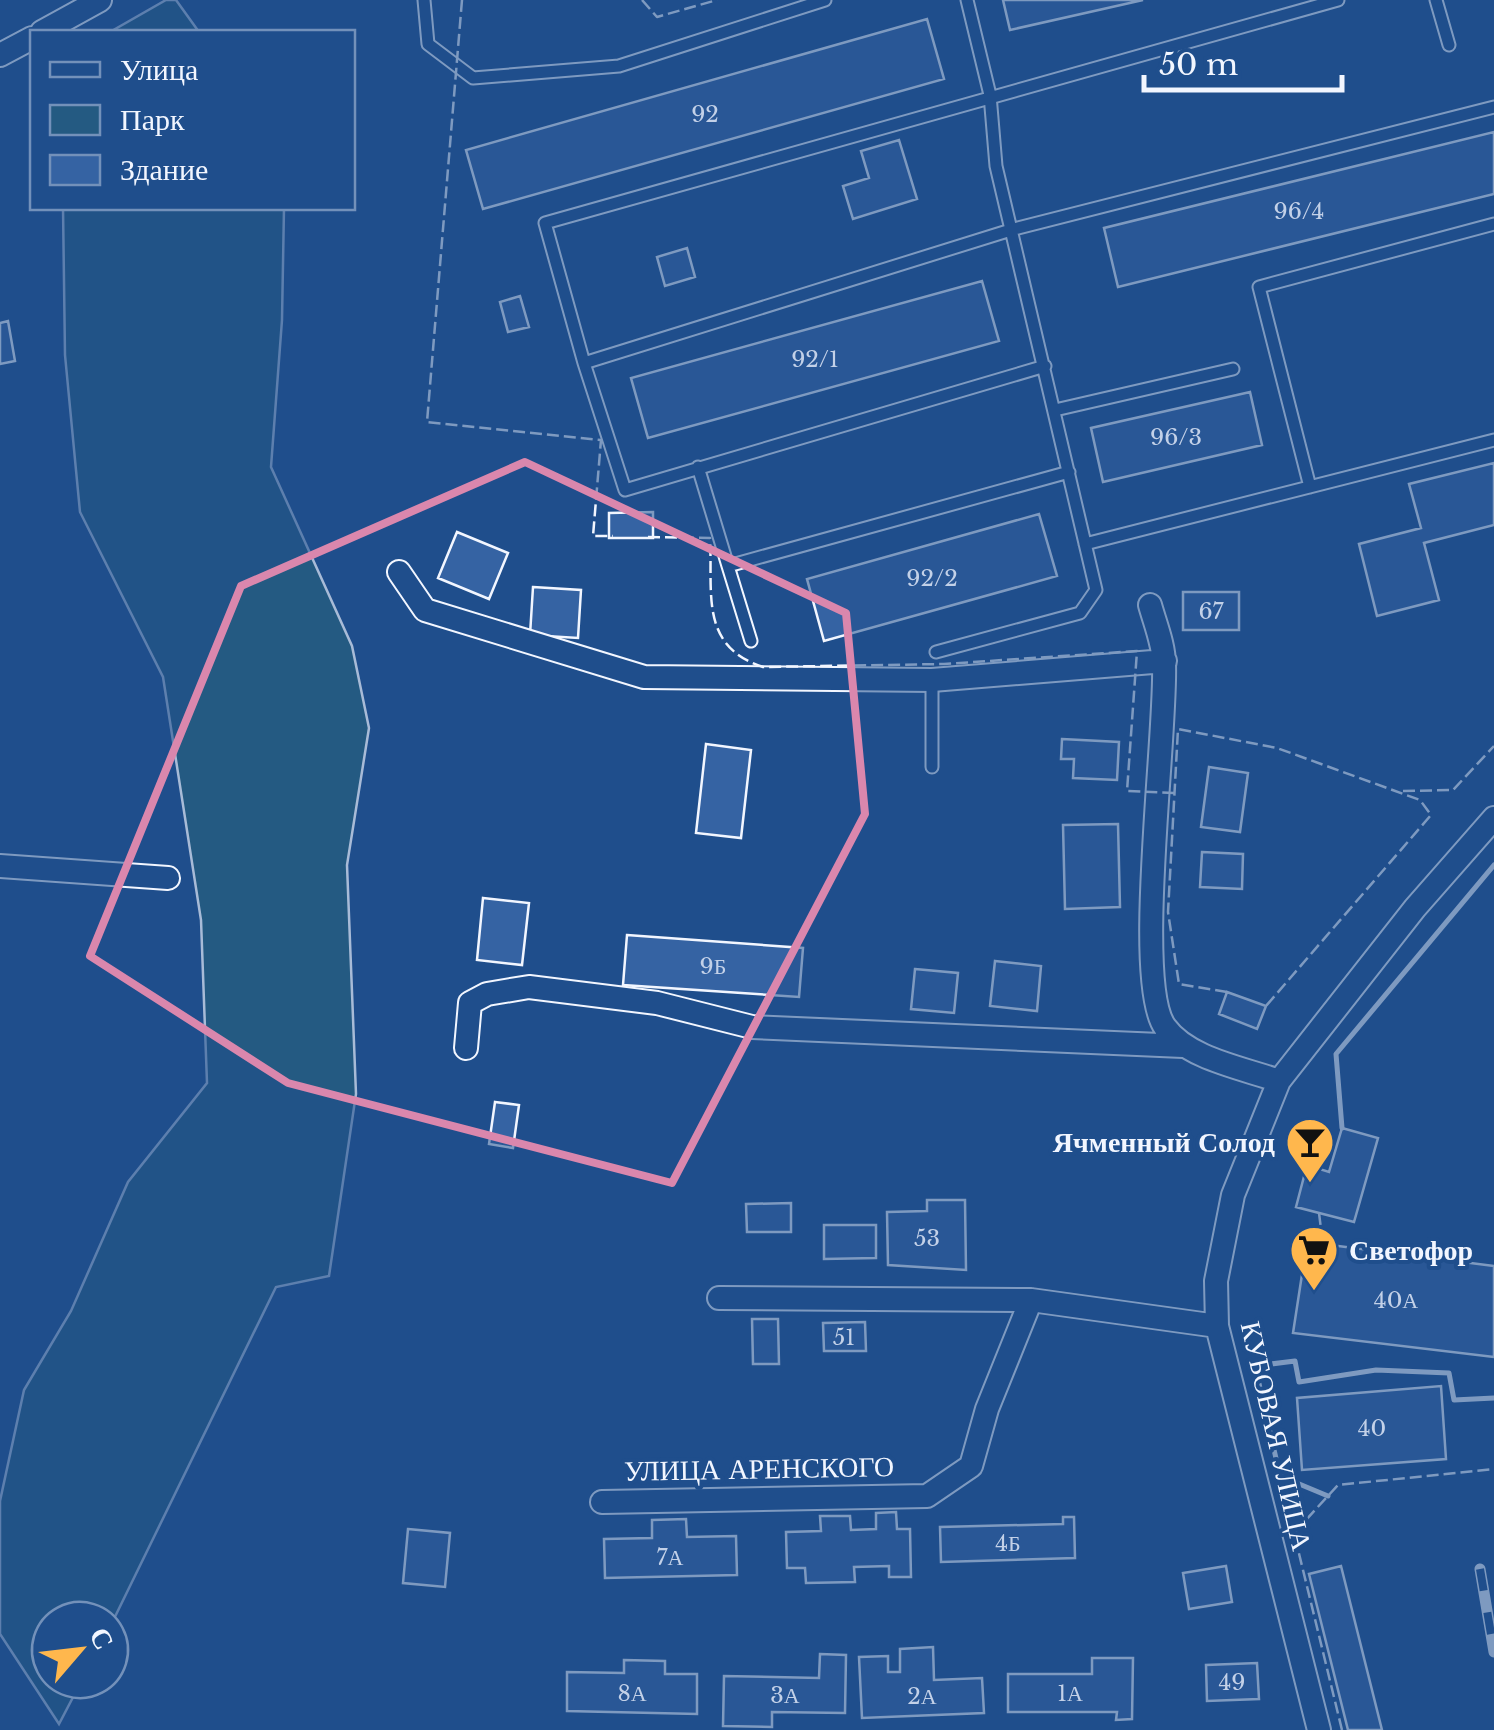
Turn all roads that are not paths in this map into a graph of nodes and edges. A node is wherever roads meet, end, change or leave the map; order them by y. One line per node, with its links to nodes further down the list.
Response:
1 (100, 0): 7 (street)
2 (424, 0): 3 (lane)
3 (824, 0)
4 (967, 0): 11 (lane)
5 (1338, 0): 11 (lane)
6 (1436, 0): 9 (lane)
7 (46, 30)
8 (30, 39): 10 (street)
9 (1448, 45)
10 (0, 55)
11 (990, 96): 14 (lane); 15 (lane)
12 (1494, 107): 14 (lane)
13 (1494, 224): 22 (lane)
14 (1014, 229): 15 (lane); 16 (lane)
15 (584, 363): 20 (lane)
16 (1045, 366): 18 (lane); 20 (lane)
17 (1233, 369): 18 (lane)
18 (1055, 410): 21 (lane)
19 (1494, 440): 22 (lane)
20 (698, 468): 24 (lane)
21 (1069, 472): 23 (lane); 24 (lane)
22 (1310, 487): 23 (lane)
23 (1085, 544): 28 (lane)
24 (728, 566): 27 (lane)
25 (399, 572): 30 (street)
26 (1150, 605): 29 (street)
27 (751, 640)
28 (936, 652)
29 (1164, 661): 30 (street); 35 (street)
30 (932, 680): 31 (lane)
31 (932, 767)
32 (1494, 818): 37 (street, КУБОВАЯ УЛИЦА)
33 (0, 866): 34 (street)
34 (168, 878)
35 (1183, 1046): 36 (street); 37 (street)
36 (466, 1048)
37 (1279, 1081): 40 (street, КУБОВАЯ УЛИЦА)
38 (718, 1298): 39 (street)
39 (1031, 1300): 40 (street); 41 (street, УЛИЦА АРЕНСКОГО)
40 (1217, 1326): 42 (street, КУБОВАЯ УЛИЦА)
41 (602, 1502)
42 (1310, 1728)

